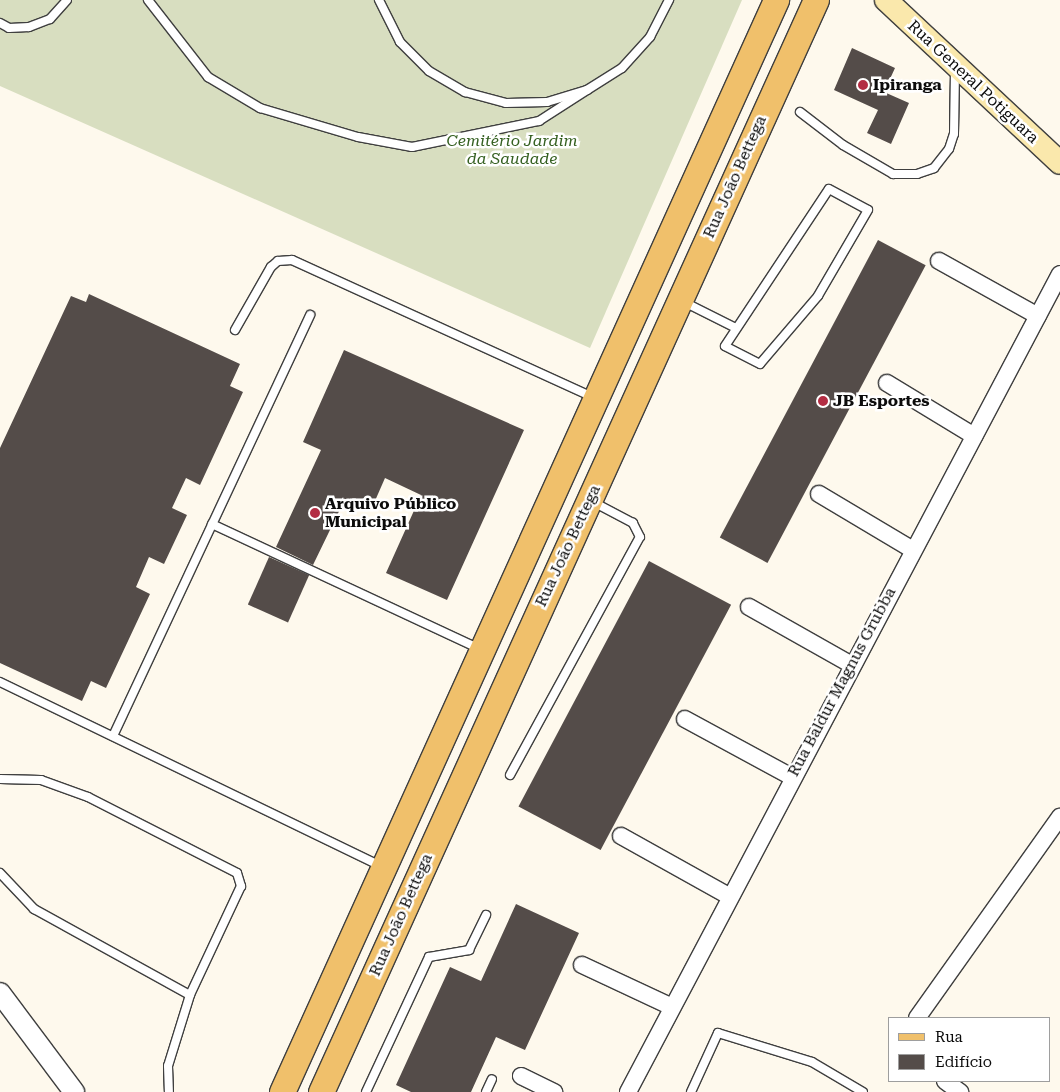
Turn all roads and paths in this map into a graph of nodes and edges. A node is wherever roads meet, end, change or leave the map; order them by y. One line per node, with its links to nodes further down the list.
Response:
1 (67, 0): 8 (lane)
2 (148, 0): 10 (lane)
3 (379, 0): 10 (lane)
4 (669, 0): 10 (lane)
5 (776, 0): 21 (main road)
6 (816, 0): 15 (main road, Rua João Bettega)
7 (886, 0): 9 (main road, Rua General Potiguara)
8 (0, 23)
9 (955, 66): 11 (lane); 12 (main road, Rua General Potiguara)
10 (587, 90)
11 (800, 112)
12 (1060, 163)
13 (939, 261): 17 (street)
14 (1060, 274): 17 (street, Rua Baldur Magnus Grubba)
15 (680, 300): 18 (lane); 24 (main road, Rua João Bettega)
16 (310, 315): 25 (lane)
17 (1038, 316): 22 (street, Rua Baldur Magnus Grubba)
18 (734, 327): 18 (lane)
19 (235, 330): 21 (lane)
20 (887, 383): 22 (street)
21 (596, 399): 27 (main road)
22 (974, 436): 26 (street, Rua Baldur Magnus Grubba)
23 (819, 494): 26 (street)
24 (589, 500): 28 (main road, Rua João Bettega); 37 (lane)
25 (212, 524): 32 (lane); 36 (lane)
26 (913, 550): 33 (street, Rua Baldur Magnus Grubba)
27 (519, 568): 28 (main road); 29 (main road)
28 (551, 581): 31 (main road, Rua João Bettega)
29 (503, 605): 31 (main road); 32 (main road)
30 (749, 607): 33 (street)
31 (535, 618): 54 (main road, Rua João Bettega)
32 (482, 650): 42 (main road)
33 (852, 665): 38 (street, Rua Baldur Magnus Grubba)
34 (0, 682): 36 (lane)
35 (685, 718): 38 (street)
36 (113, 736): 42 (lane)
37 (510, 775)
38 (792, 778): 44 (street, Rua Baldur Magnus Grubba)
39 (0, 779): 48 (lane)
40 (1060, 817): 50 (street)
41 (621, 836): 44 (street)
42 (384, 868): 57 (main road)
43 (0, 873): 48 (lane)
44 (729, 896): 49 (street, Rua Baldur Magnus Grubba)
45 (486, 915): 58 (lane)
46 (582, 965): 49 (street)
47 (0, 992): 55 (street)
48 (190, 995): 56 (lane)
49 (670, 1006): 61 (street, Rua Baldur Magnus Grubba)
50 (918, 1017)
51 (521, 1076): 60 (street)
52 (492, 1079): 59 (lane)
53 (946, 1082): 64 (street)
54 (325, 1089)
55 (74, 1092)
56 (169, 1092)
57 (282, 1092)
58 (366, 1092)
59 (486, 1092)
60 (554, 1092)
61 (628, 1092)
62 (691, 1092): 63 (lane)
63 (863, 1092)
64 (960, 1092)

